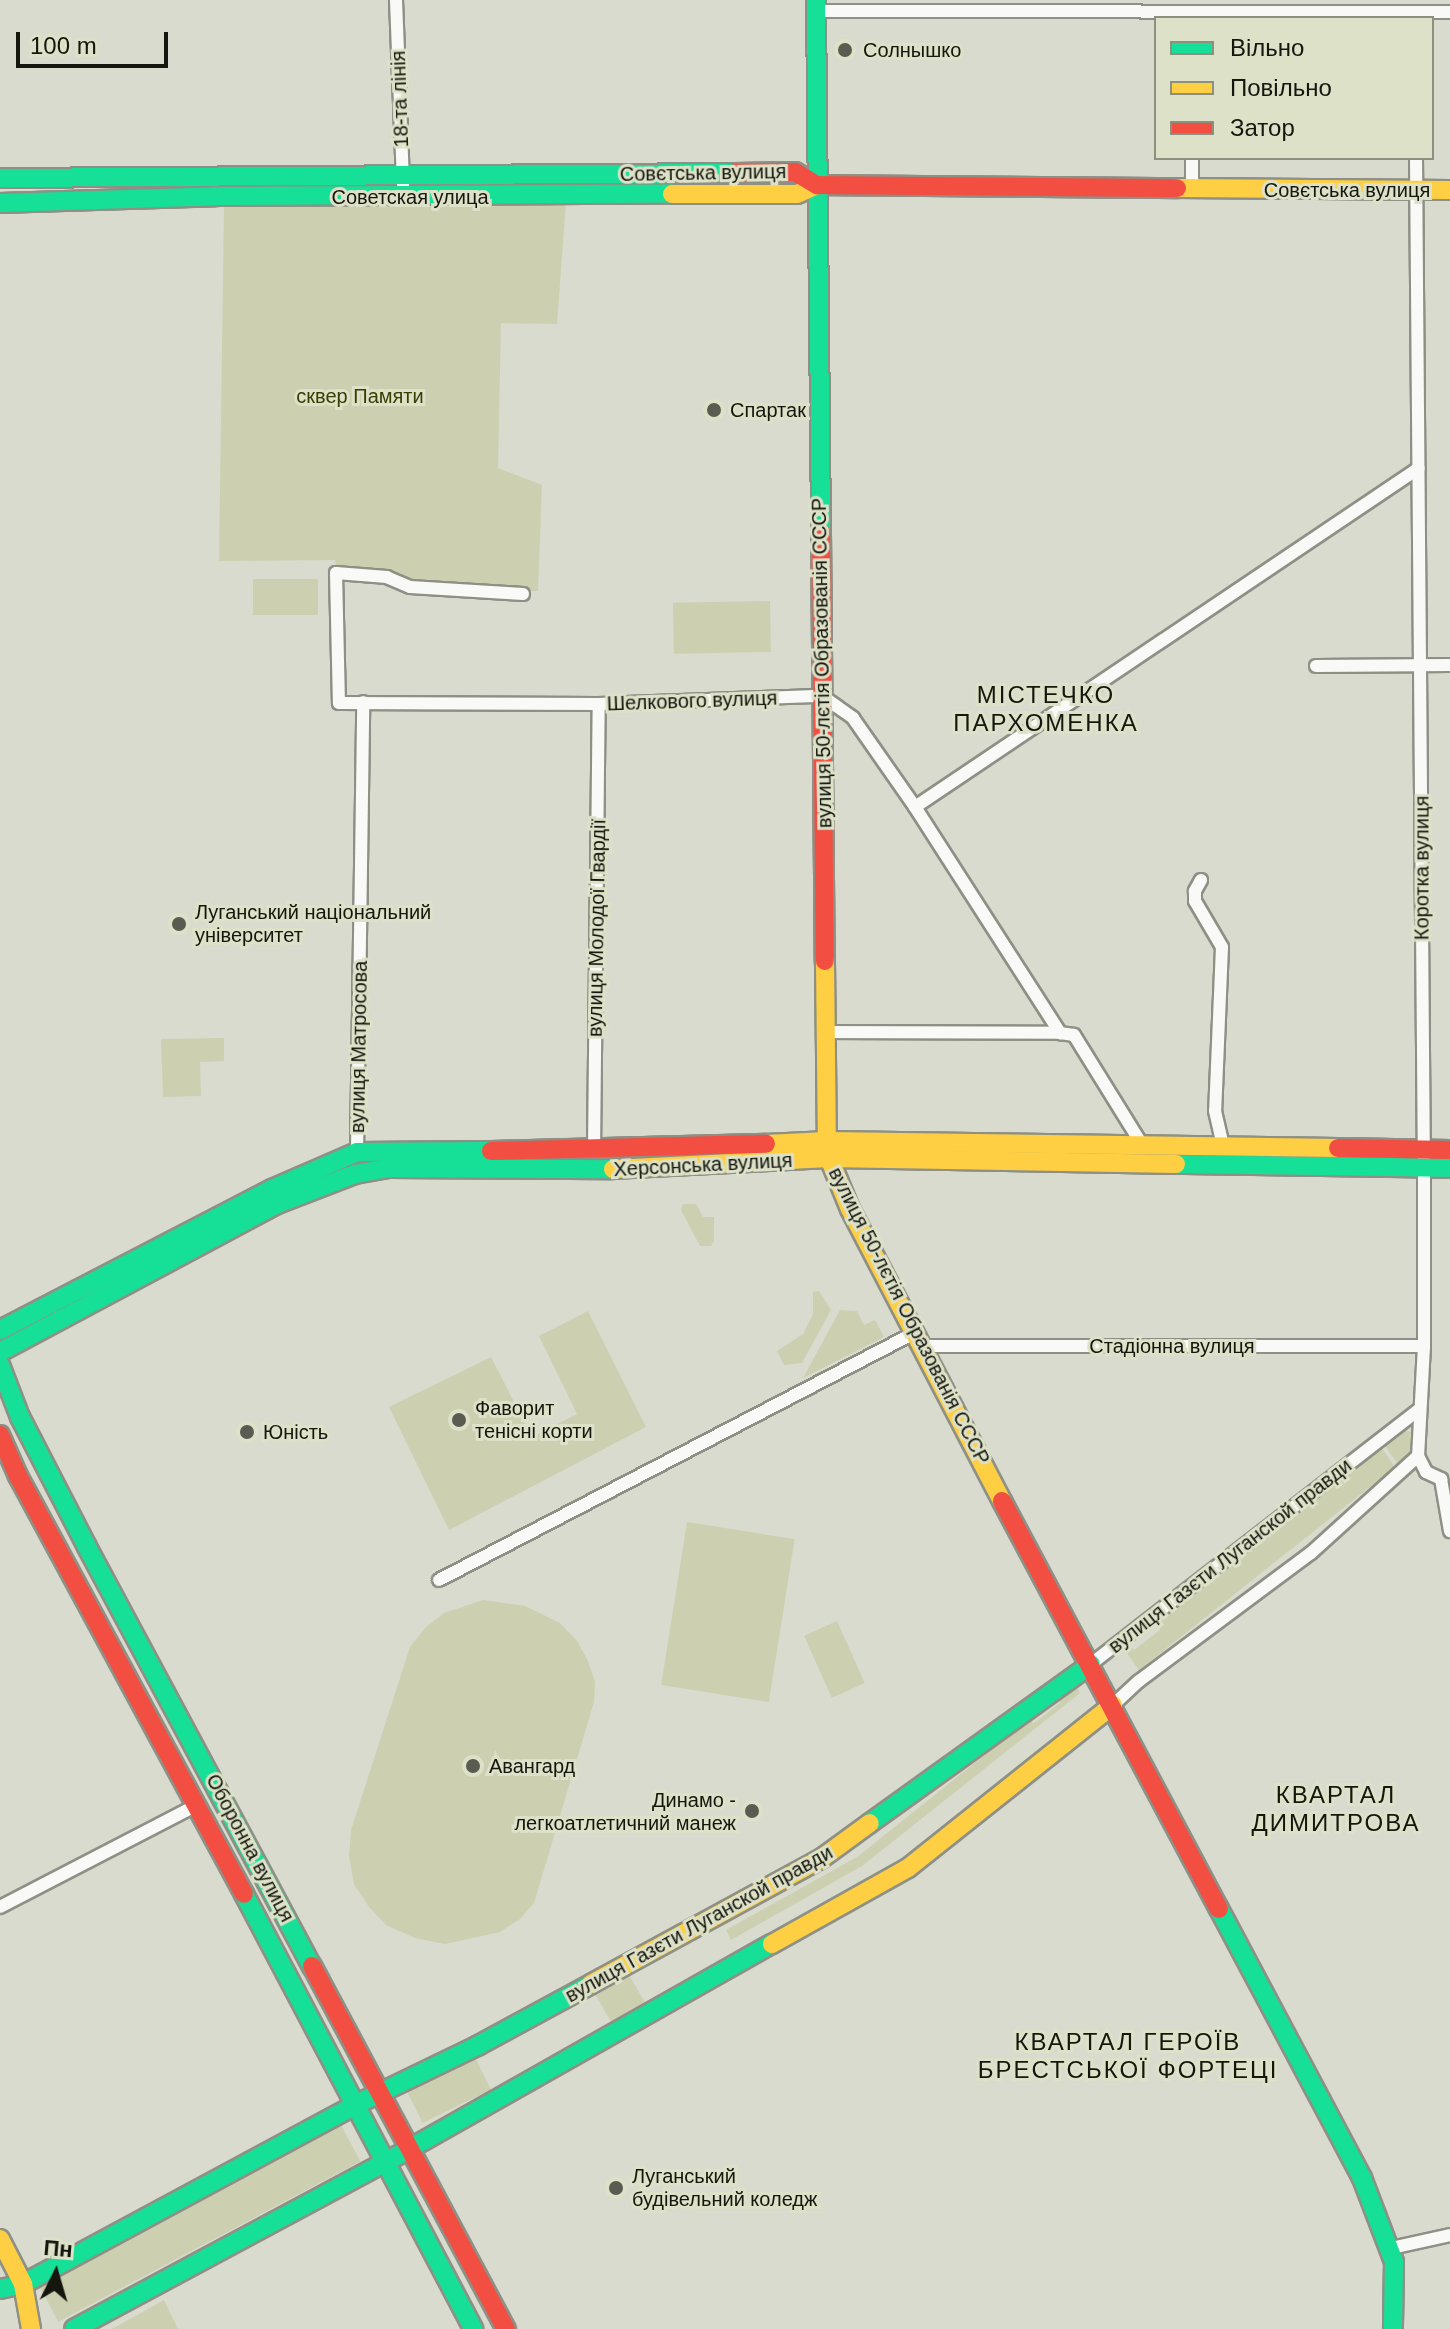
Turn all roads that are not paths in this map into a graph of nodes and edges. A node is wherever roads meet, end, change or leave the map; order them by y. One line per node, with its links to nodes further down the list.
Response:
1 (396, 0): 9 (street, 18-та лінія)
2 (816, 6): 3 (street); 10 (street, вулиця 50-лєтія Образованія СССР)
3 (1194, 6): 4 (street)
4 (1418, 10): 5 (street)
5 (1450, 12)
6 (1192, 160): 11 (street)
7 (1416, 160): 13 (street, Коротка вулиця)
8 (0, 178): 9 (street, Совєтська вулиця)
9 (403, 178): 10 (street, Совєтська вулиця); 14 (street, 18-та лінія)
10 (817, 185): 11 (street, Совєтська вулиця); 14 (street, Советская улица); 21 (street, вулиця 50-лєтія Образованія СССР)
11 (1192, 190): 13 (street, Совєтська вулиця)
12 (1450, 190): 13 (street, Совєтська вулиця)
13 (1416, 191): 16 (street, Коротка вулиця)
14 (403, 197): 15 (street, Советская улица)
15 (0, 203)
16 (1419, 468): 20 (street, Коротка вулиця); 24 (street)
17 (523, 594): 22 (street, Шелкового вулиця)
18 (1450, 665): 20 (street)
19 (1316, 666): 20 (street)
20 (1420, 666): 34 (street, Коротка вулиця)
21 (822, 696): 23 (street, Шелкового вулиця); 24 (street); 26 (street, вулиця 50-лєтія Образованія СССР)
22 (363, 702): 23 (street, Шелкового вулиця); 33 (street, вулиця Матросова)
23 (599, 704): 32 (street, вулиця Молодої Гвардії)
24 (915, 807): 27 (street)
25 (1201, 880): 29 (street)
26 (827, 1032): 27 (street); 30 (street, вулиця 50-лєтія Образованія СССР)
27 (1060, 1033): 28 (street)
28 (1144, 1148): 29 (street, Херсонська вулиця); 30 (street, Херсонська вулиця)
29 (1224, 1149): 34 (street, Херсонська вулиця)
30 (828, 1150): 32 (street, Херсонська вулиця); 34 (street, Херсонська вулиця); 37 (street, вулиця 50-лєтія Образованія СССР); 39 (street, Херсонська вулиця)
31 (1450, 1150): 34 (street, Херсонська вулиця)
32 (594, 1151): 33 (street, Херсонська вулиця)
33 (357, 1152): 36 (street, Херсонська вулиця)
34 (1424, 1160): 35 (street, Херсонська вулиця); 38 (street, Коротка вулиця)
35 (1450, 1168)
36 (0, 1330)
37 (917, 1339): 38 (street, Стадіонна вулиця); 45 (street); 46 (street, вулиця 50-лєтія Образованія СССР)
38 (1424, 1346): 41 (street, Коротка вулиця)
39 (0, 1352)
40 (0, 1365): 50 (street, Оборонна вулиця)
41 (1418, 1410): 43 (street, Коротка вулиця); 46 (street, вулиця Газєти Луганской правди)
42 (0, 1435): 48 (street, Оборонна вулиця)
43 (1418, 1456): 44 (street); 47 (street, вулиця Газєти Луганской правди)
44 (1450, 1531)
45 (439, 1580)
46 (1091, 1664): 47 (street, вулиця 50-лєтія Образованія СССР); 50 (street, вулиця Газєти Луганской правди)
47 (1113, 1705): 52 (street, вулиця Газєти Луганской правди); 56 (street, вулиця 50-лєтія Образованія СССР)
48 (197, 1805): 49 (street); 51 (street, Оборонна вулиця)
49 (0, 1907)
50 (379, 2093): 51 (street, вулиця Газєти Луганской правди); 52 (street, Оборонна вулиця)
51 (355, 2105): 53 (street, Оборонна вулиця); 57 (street, вулиця Газєти Луганской правди)
52 (409, 2149): 53 (street, вулиця Газєти Луганской правди); 62 (street, Оборонна вулиця)
53 (385, 2161): 60 (street, вулиця Газєти Луганской правди); 61 (street, Оборонна вулиця)
54 (1450, 2235): 56 (street)
55 (0, 2239): 57 (street)
56 (1391, 2248): 63 (street, вулиця 50-лєтія Образованія СССР)
57 (23, 2284): 58 (street, вулиця Газєти Луганской правди); 59 (street)
58 (0, 2289)
59 (31, 2329)
60 (74, 2329)
61 (473, 2329)
62 (506, 2329)
63 (1393, 2329)

